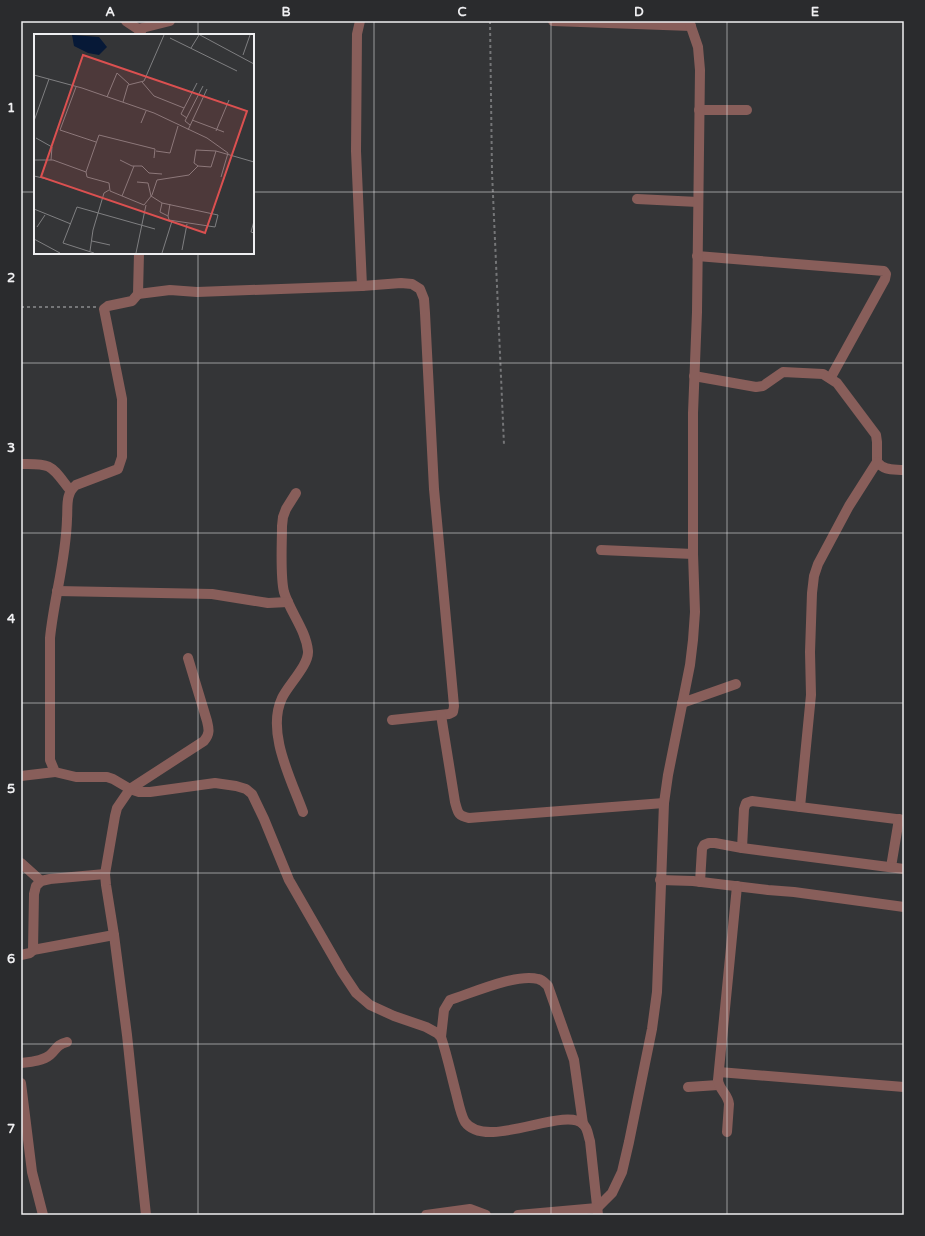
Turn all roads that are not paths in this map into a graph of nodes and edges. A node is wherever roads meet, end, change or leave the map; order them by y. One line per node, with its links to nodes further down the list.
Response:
1 (126, 21): 6 (street)
2 (170, 21): 6 (street)
3 (360, 21): 13 (street)
4 (552, 21): 5 (street)
5 (690, 24): 7 (street)
6 (140, 32)
7 (699, 110): 8 (street); 10 (street)
8 (747, 110)
9 (637, 199): 10 (street)
10 (698, 202): 12 (street)
11 (139, 254): 14 (street)
12 (697, 256): 15 (street); 16 (street)
13 (362, 286): 14 (street); 29 (street)
14 (138, 294): 20 (street)
15 (694, 376): 16 (street); 23 (street)
16 (831, 377): 17 (street)
17 (877, 462): 19 (street); 35 (street)
18 (21, 464): 20 (street)
19 (904, 470)
20 (70, 490): 24 (street)
21 (296, 494): 25 (street)
22 (601, 550): 23 (street)
23 (693, 554): 28 (street)
24 (57, 590): 25 (street); 31 (street)
25 (288, 602): 36 (street)
26 (188, 658): 33 (street)
27 (736, 684): 28 (street)
28 (682, 703): 34 (street)
29 (442, 715): 30 (street); 34 (street)
30 (392, 720)
31 (55, 772): 32 (street); 33 (street)
32 (21, 776)
33 (130, 788): 42 (street); 51 (street)
34 (664, 803): 43 (street)
35 (800, 807): 37 (street); 38 (street)
36 (303, 812)
37 (901, 820): 40 (street)
38 (742, 848): 40 (street); 45 (street)
39 (21, 863): 44 (street)
40 (891, 868): 41 (street)
41 (904, 869)
42 (105, 874): 44 (street); 48 (street)
43 (660, 880): 45 (street); 62 (street)
44 (41, 881): 49 (street)
45 (700, 882): 46 (street)
46 (737, 886): 47 (street); 54 (street)
47 (904, 908)
48 (114, 935): 49 (street); 64 (street)
49 (33, 950): 50 (street)
50 (21, 955)
51 (441, 1037): 60 (street); 60 (street)
52 (67, 1042): 53 (street)
53 (21, 1063)
54 (719, 1072): 56 (street); 58 (street)
55 (21, 1083): 59 (street)
56 (718, 1085): 57 (street); 61 (street)
57 (688, 1086)
58 (904, 1087)
59 (22, 1094): 63 (street)
60 (583, 1124): 62 (street)
61 (727, 1132)
62 (598, 1211): 67 (street)
63 (43, 1215)
64 (146, 1215)
65 (426, 1215): 66 (street)
66 (486, 1215)
67 (518, 1215)

